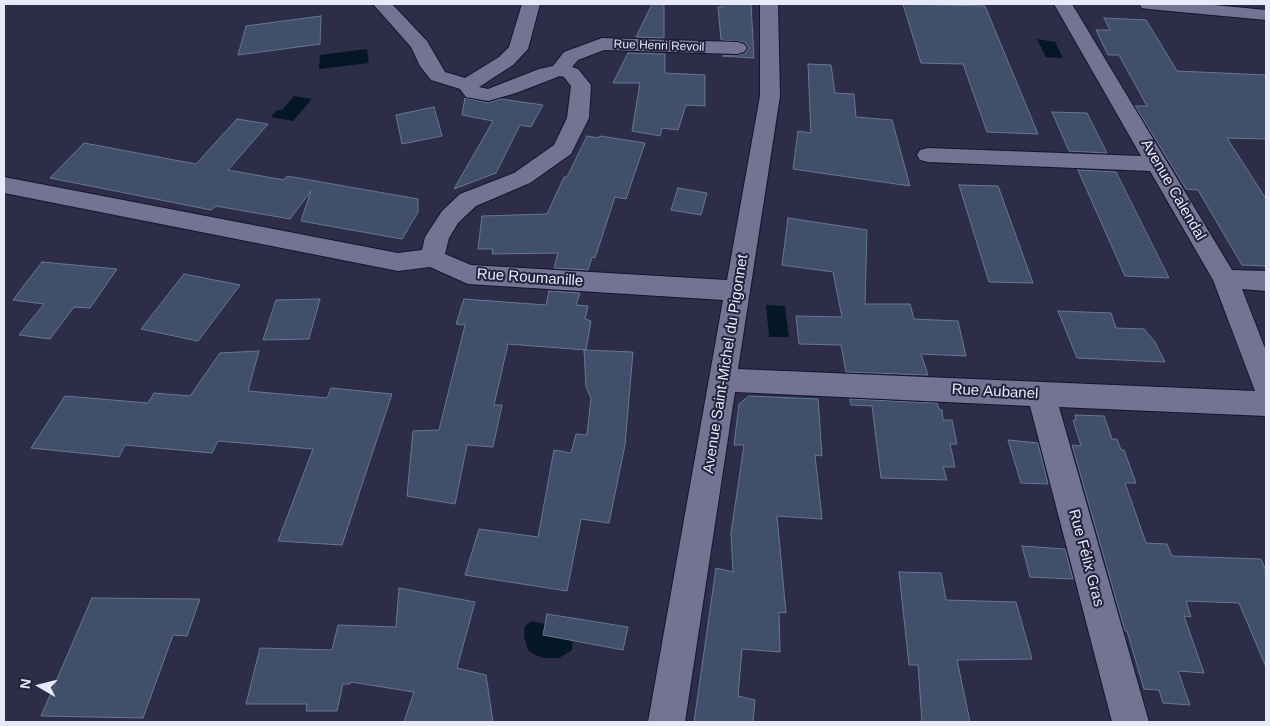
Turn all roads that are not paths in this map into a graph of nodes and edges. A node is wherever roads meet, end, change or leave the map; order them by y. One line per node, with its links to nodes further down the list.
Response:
1 (382, 4): 9 (street)
2 (531, 4): 9 (street)
3 (769, 4): 16 (street, Avenue Saint-Michel du Pigonnet)
4 (1063, 4): 11 (street, Avenue Calendal)
5 (1148, 4): 6 (street)
6 (1266, 15)
7 (737, 48): 8 (street, Rue Henri Revoil)
8 (560, 70): 9 (street); 13 (street)
9 (467, 84)
10 (928, 155): 11 (street)
11 (1159, 164): 14 (street, Avenue Calendal)
12 (4, 185): 13 (street)
13 (432, 258): 16 (street, Rue Roumanille)
14 (1225, 280): 15 (street); 18 (street, Avenue Calendal)
15 (1266, 281)
16 (738, 291): 17 (street, Avenue Saint-Michel du Pigonnet)
17 (724, 380): 19 (street, Rue Aubanel); 21 (street, Avenue Saint-Michel du Pigonnet)
18 (1266, 385)
19 (1041, 394): 20 (street, Rue Aubanel); 22 (street, Rue Félix Gras)
20 (1266, 404)
21 (666, 722)
22 (1131, 722)

